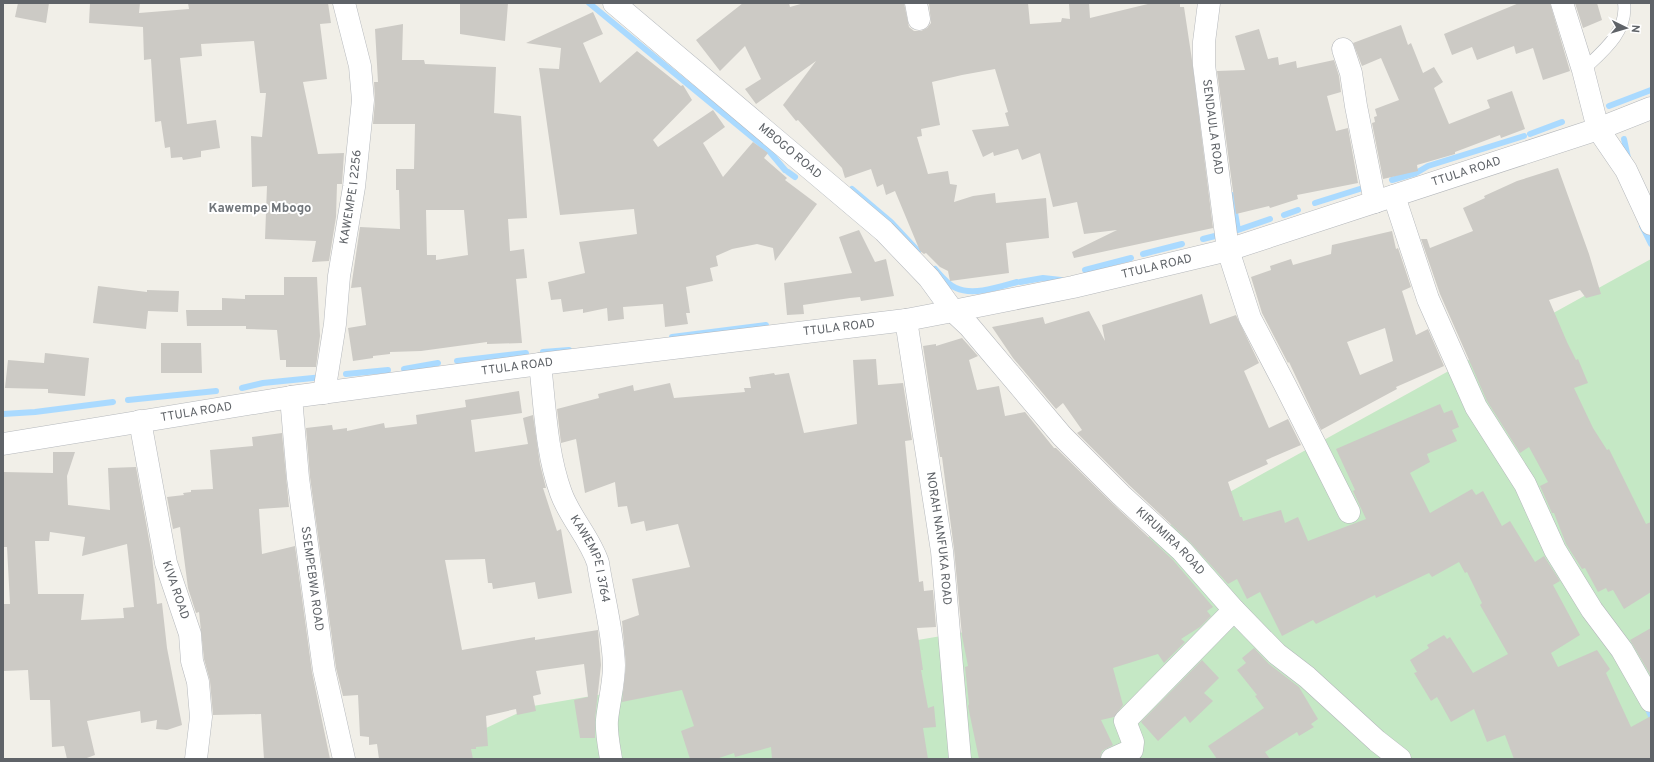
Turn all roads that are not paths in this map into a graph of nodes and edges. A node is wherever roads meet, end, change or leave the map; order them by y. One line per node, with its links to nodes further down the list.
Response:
1 (344, 3): 16 (street, KAWEMPE I 2256)
2 (614, 3): 13 (street, MBOGO ROAD)
3 (1209, 3): 12 (street, SENDAULA ROAD)
4 (1562, 3): 7 (street)
5 (1624, 3): 7 (lane)
6 (1343, 48): 10 (street)
7 (1583, 70): 9 (street)
8 (1651, 108): 9 (street, TTULA ROAD)
9 (1598, 129): 10 (street, TTULA ROAD); 11 (street)
10 (1385, 199): 12 (street, TTULA ROAD); 22 (street)
11 (1651, 224)
12 (1228, 250): 13 (street, TTULA ROAD); 20 (street, SENDAULA ROAD)
13 (953, 311): 14 (street, TTULA ROAD); 21 (street, KIRUMIRA ROAD)
14 (906, 320): 15 (street, TTULA ROAD); 26 (street, NORAH NANFUKA ROAD)
15 (540, 364): 16 (street, TTULA ROAD); 25 (street, KAWEMPE I 3764)
16 (324, 393): 17 (street, TTULA ROAD)
17 (290, 397): 18 (street, TTULA ROAD); 24 (street, SSEMPEBWA ROAD)
18 (140, 421): 19 (street, TTULA ROAD); 23 (street, KIVA ROAD)
19 (3, 444)
20 (1349, 512)
21 (1234, 610): 27 (street); 28 (street, KIRUMIRA ROAD)
22 (1651, 701)
23 (196, 759)
24 (344, 759)
25 (611, 759)
26 (960, 759)
27 (1112, 759)
28 (1400, 759)

